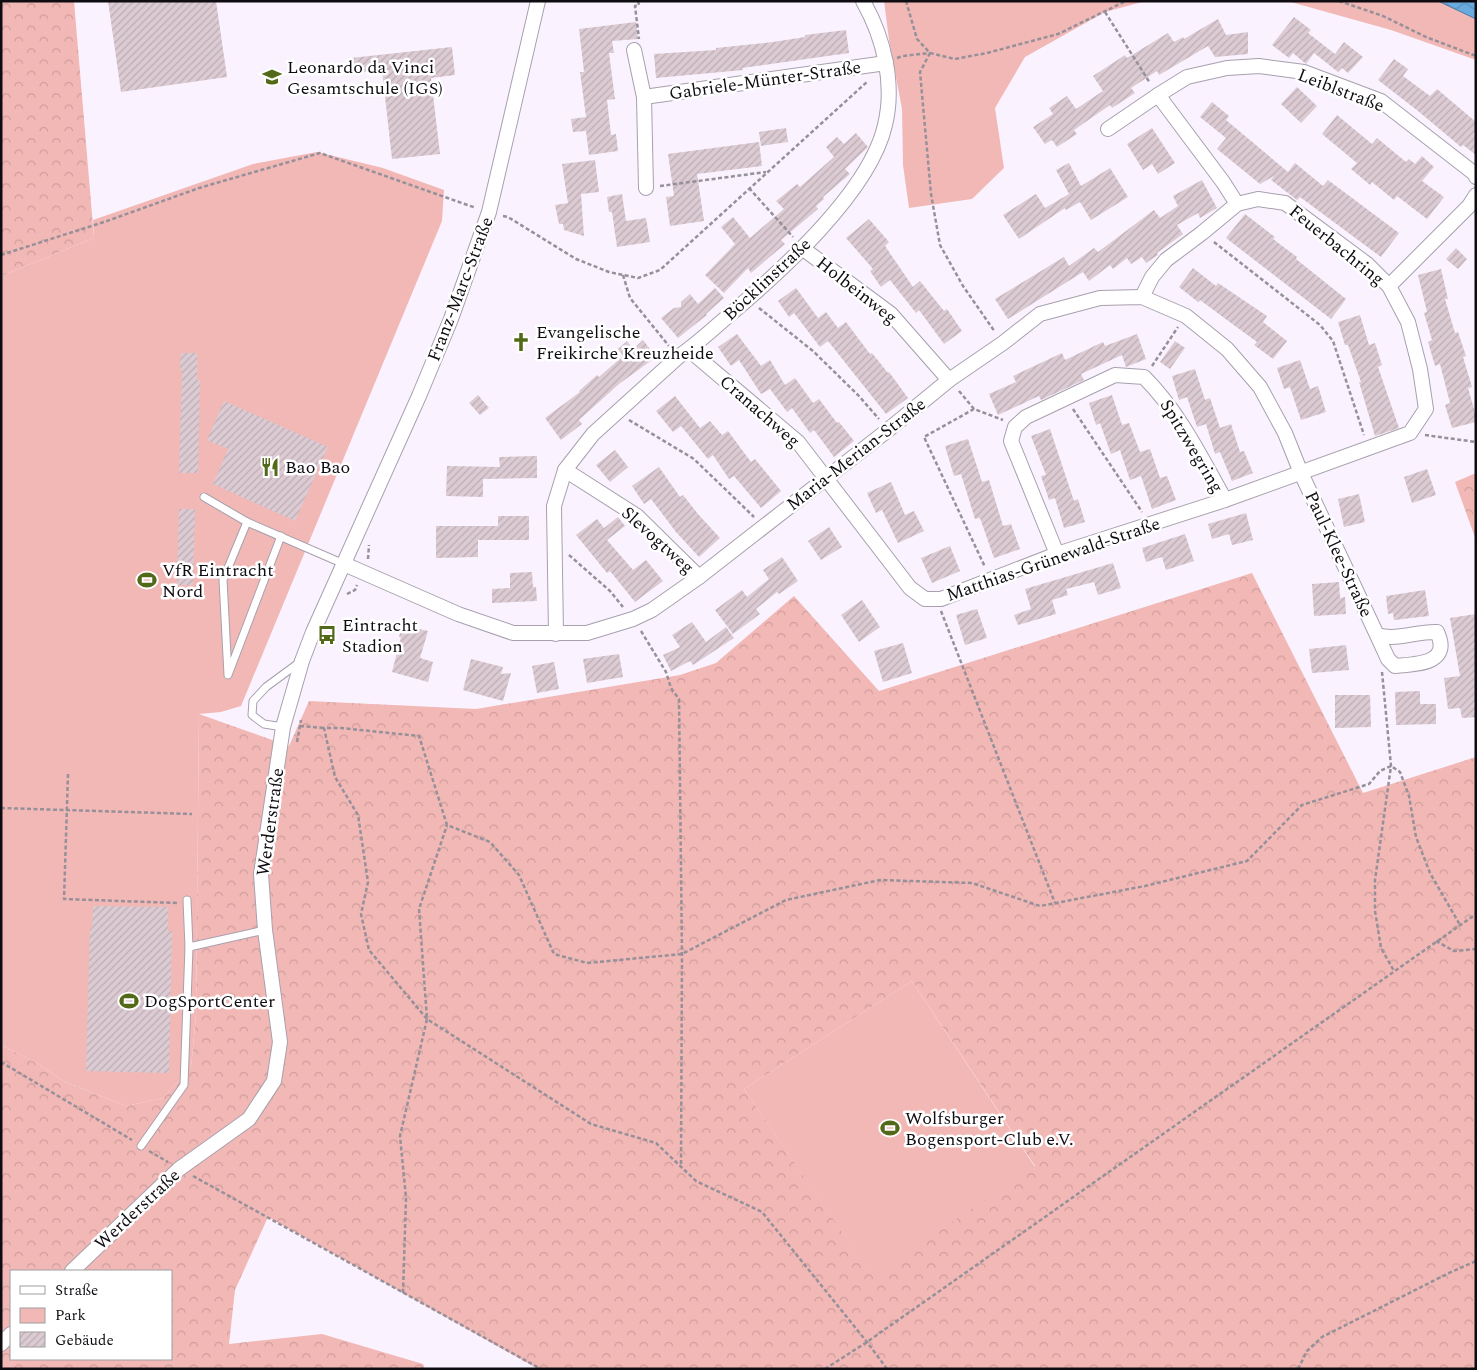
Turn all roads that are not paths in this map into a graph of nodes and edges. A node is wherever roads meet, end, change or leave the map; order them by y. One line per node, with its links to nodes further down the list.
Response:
1 (538, 1): 25 (street, Franz-Marc-Straße)
2 (863, 1): 4 (street, Böcklinstraße)
3 (634, 50): 6 (street, Gabriele-Münter-Straße)
4 (886, 63): 6 (street, Gabriele-Münter-Straße); 12 (street, Böcklinstraße)
5 (1158, 94): 7 (street, Leiblstraße); 8 (street, Leiblstraße); 11 (street)
6 (644, 97): 9 (street, Gabriele-Münter-Straße)
7 (1108, 129)
8 (1476, 177)
9 (646, 188)
10 (1476, 195): 13 (street)
11 (1237, 204): 13 (street, Feuerbachring); 14 (street, Feuerbachring)
12 (802, 248): 15 (street, Böcklinstraße); 16 (street, Holbeinweg)
13 (1389, 286): 18 (street, Feuerbachring)
14 (1142, 297): 16 (street, Maria-Merian-Straße); 18 (street, Maria-Merian-Straße)
15 (683, 353): 17 (street, Böcklinstraße); 19 (street, Cranachweg)
16 (949, 380): 19 (street, Maria-Merian-Straße)
17 (565, 470): 26 (street, Slevogtweg); 27 (street, Böcklinstraße)
18 (1300, 473): 21 (street, Matthias-Grünewald-Straße); 28 (street, Paul-Klee-Straße)
19 (826, 477): 24 (street, Matthias-Grünewald-Straße); 26 (street, Maria-Merian-Straße)
20 (204, 498): 22 (lane)
21 (1224, 500): 24 (street, Matthias-Grünewald-Straße); 24 (street, Spitzwegring)
22 (248, 522): 23 (lane); 23 (lane)
23 (281, 536): 25 (lane)
24 (1057, 554)
25 (344, 564): 27 (street, Maria-Merian-Straße); 29 (street, Werderstraße)
26 (699, 577): 27 (street, Maria-Merian-Straße)
27 (556, 634)
28 (1377, 635): 28 (street, Paul-Klee-Straße)
29 (302, 661): 30 (street, Werderstraße); 30 (lane)
30 (283, 727): 32 (street, Werderstraße)
31 (187, 902): 33 (lane)
32 (265, 930): 33 (lane); 35 (street, Werderstraße)
33 (189, 947): 34 (lane)
34 (141, 1146)
35 (73, 1270)
36 (10, 1335): 37 (street)
37 (1, 1344)

